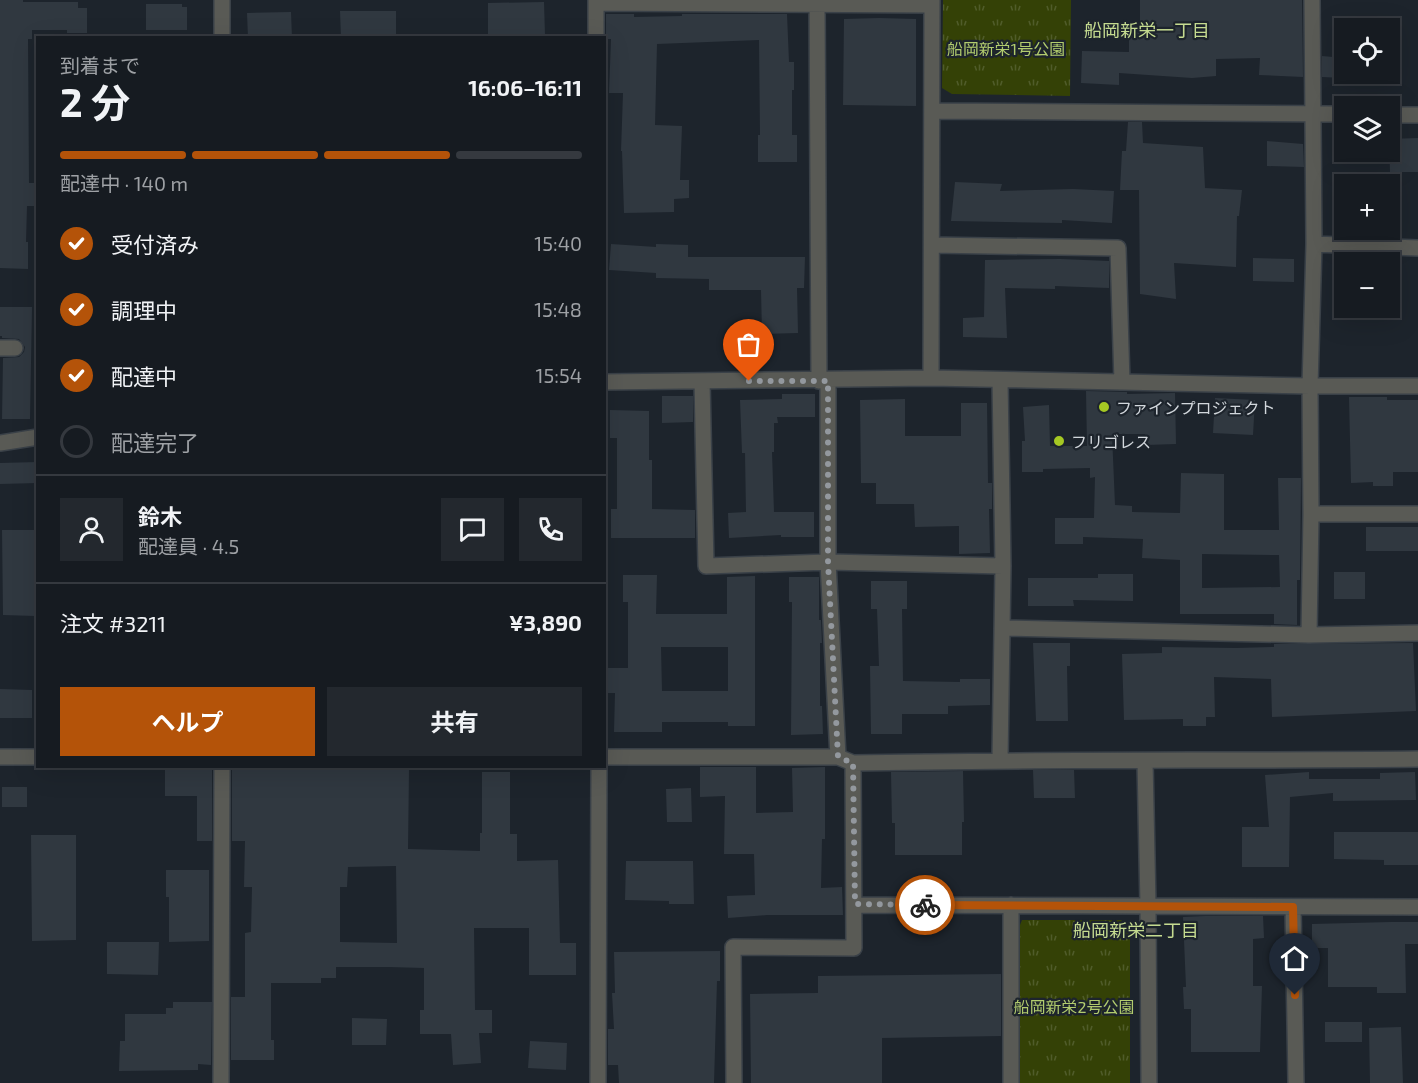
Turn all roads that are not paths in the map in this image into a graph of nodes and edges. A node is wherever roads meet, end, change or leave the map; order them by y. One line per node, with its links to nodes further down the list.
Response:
1 (222, 0): 6 (street)
2 (1312, 0): 9 (street)
3 (596, 2): 4 (street); 7 (street)
4 (817, 2): 5 (street); 19 (street)
5 (932, 2): 8 (street)
6 (222, 36)
7 (596, 36)
8 (933, 111): 9 (street); 14 (street)
9 (1313, 114): 10 (street); 13 (street)
10 (1334, 114)
11 (1400, 115): 12 (street)
12 (1418, 115)
13 (1314, 244): 15 (street); 22 (street)
14 (932, 245): 16 (street); 21 (street)
15 (1418, 248)
16 (932, 378): 17 (street); 19 (street)
17 (1000, 380): 21 (street); 29 (street)
18 (702, 381): 19 (street); 20 (street); 28 (street)
19 (823, 381): 28 (street)
20 (606, 382)
21 (1122, 382): 22 (street)
22 (1310, 386): 23 (street); 26 (street)
23 (1418, 386)
24 (36, 437): 25 (street)
25 (0, 443)
26 (1311, 514): 27 (street); 32 (street)
27 (1418, 514)
28 (828, 562): 29 (street); 36 (street)
29 (1003, 566): 30 (street)
30 (1002, 628): 32 (street); 37 (street)
31 (1418, 633): 32 (street)
32 (1309, 635)
33 (0, 757): 34 (street)
34 (36, 757)
35 (606, 757): 36 (street)
36 (838, 757): 40 (street)
37 (1000, 759): 39 (street); 40 (street)
38 (1418, 759): 39 (street)
39 (1145, 761): 45 (street)
40 (853, 763): 43 (street)
41 (222, 768): 48 (street)
42 (599, 768): 49 (street)
43 (855, 904): 44 (street); 50 (street)
44 (1011, 905): 45 (street); 51 (street)
45 (1148, 905): 46 (street); 52 (street)
46 (1293, 907): 47 (street); 53 (street)
47 (1418, 907)
48 (221, 1083)
49 (598, 1083)
50 (734, 1083)
51 (1011, 1083)
52 (1149, 1083)
53 (1296, 1083)

